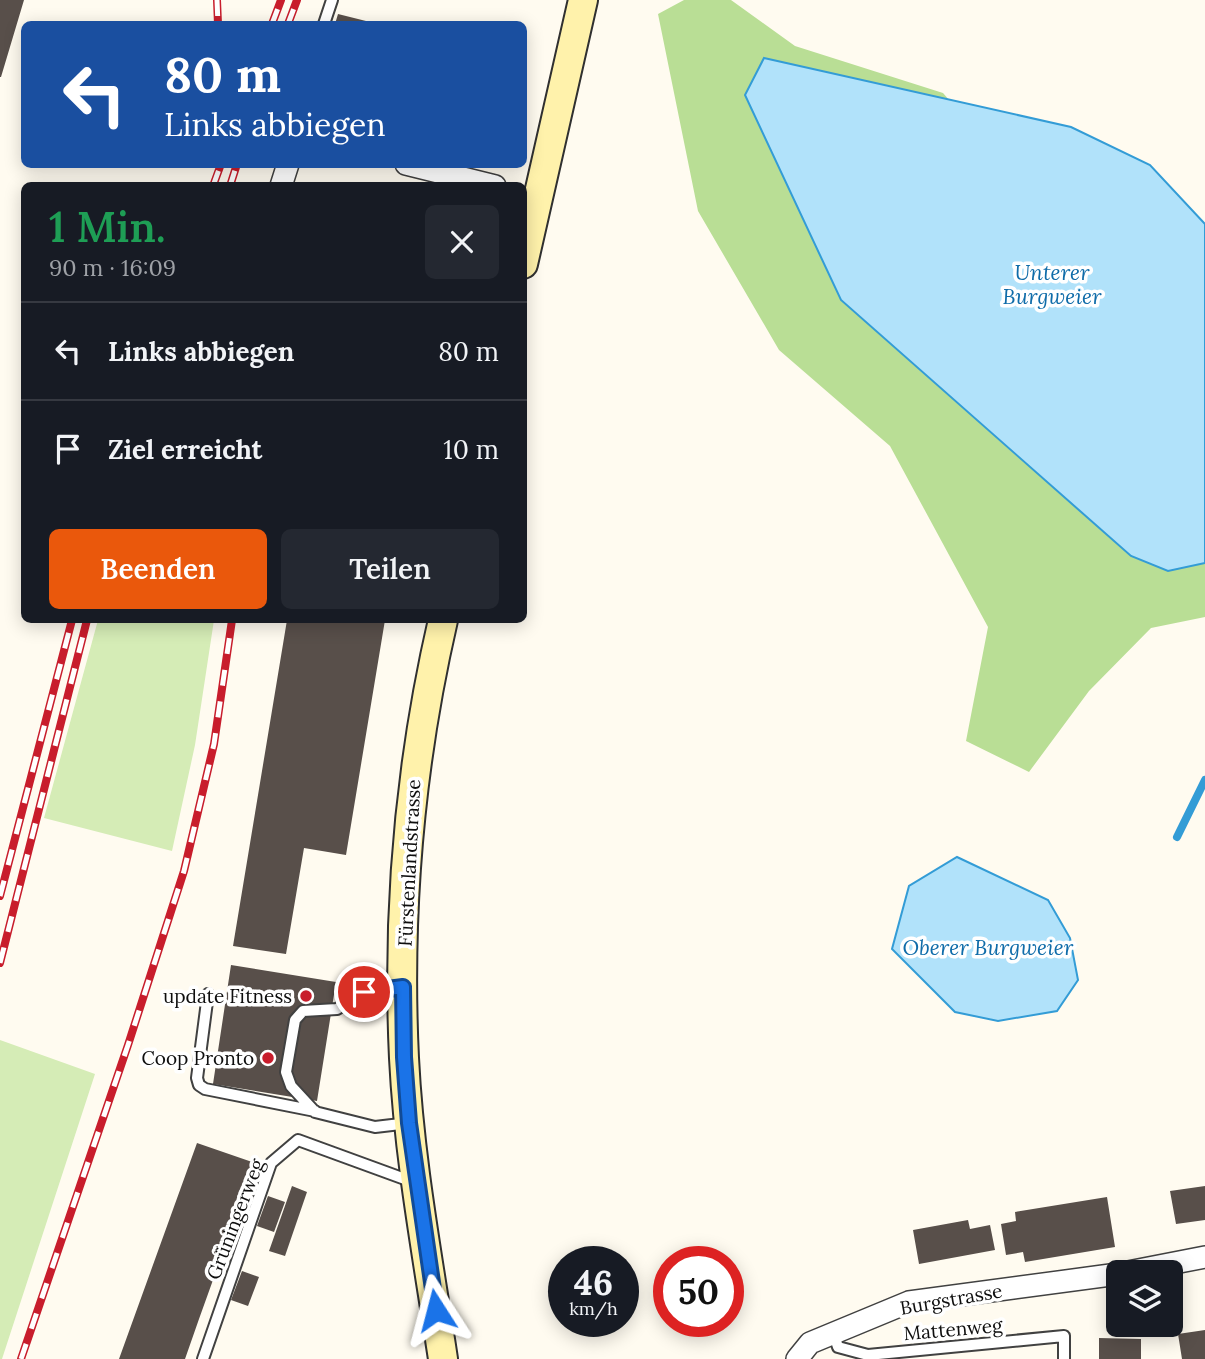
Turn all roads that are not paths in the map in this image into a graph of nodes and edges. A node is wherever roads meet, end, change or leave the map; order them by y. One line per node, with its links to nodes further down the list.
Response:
1 (332, 0): 3 (lane)
2 (583, 0): 6 (main road)
3 (325, 21)
4 (422, 168): 5 (street)
5 (479, 182)
6 (531, 194): 7 (main road)
7 (527, 229)
8 (442, 623): 9 (main road, Fürstenlandstrasse)
9 (403, 987): 11 (lane); 12 (main road, Fürstenlandstrasse)
10 (208, 994): 11 (lane)
11 (315, 1111): 12 (lane)
12 (409, 1123): 13 (main road, Fürstenlandstrasse)
13 (416, 1183): 18 (lane, Grüningerweg); 19 (main road, Fürstenlandstrasse)
14 (1205, 1257): 15 (street)
15 (1183, 1261)
16 (1106, 1276): 17 (street, Burgstrasse)
17 (833, 1332): 20 (street, Burgstrasse); 21 (lane, Mattenweg)
18 (203, 1359)
19 (443, 1359)
20 (797, 1359)
21 (1064, 1359)

